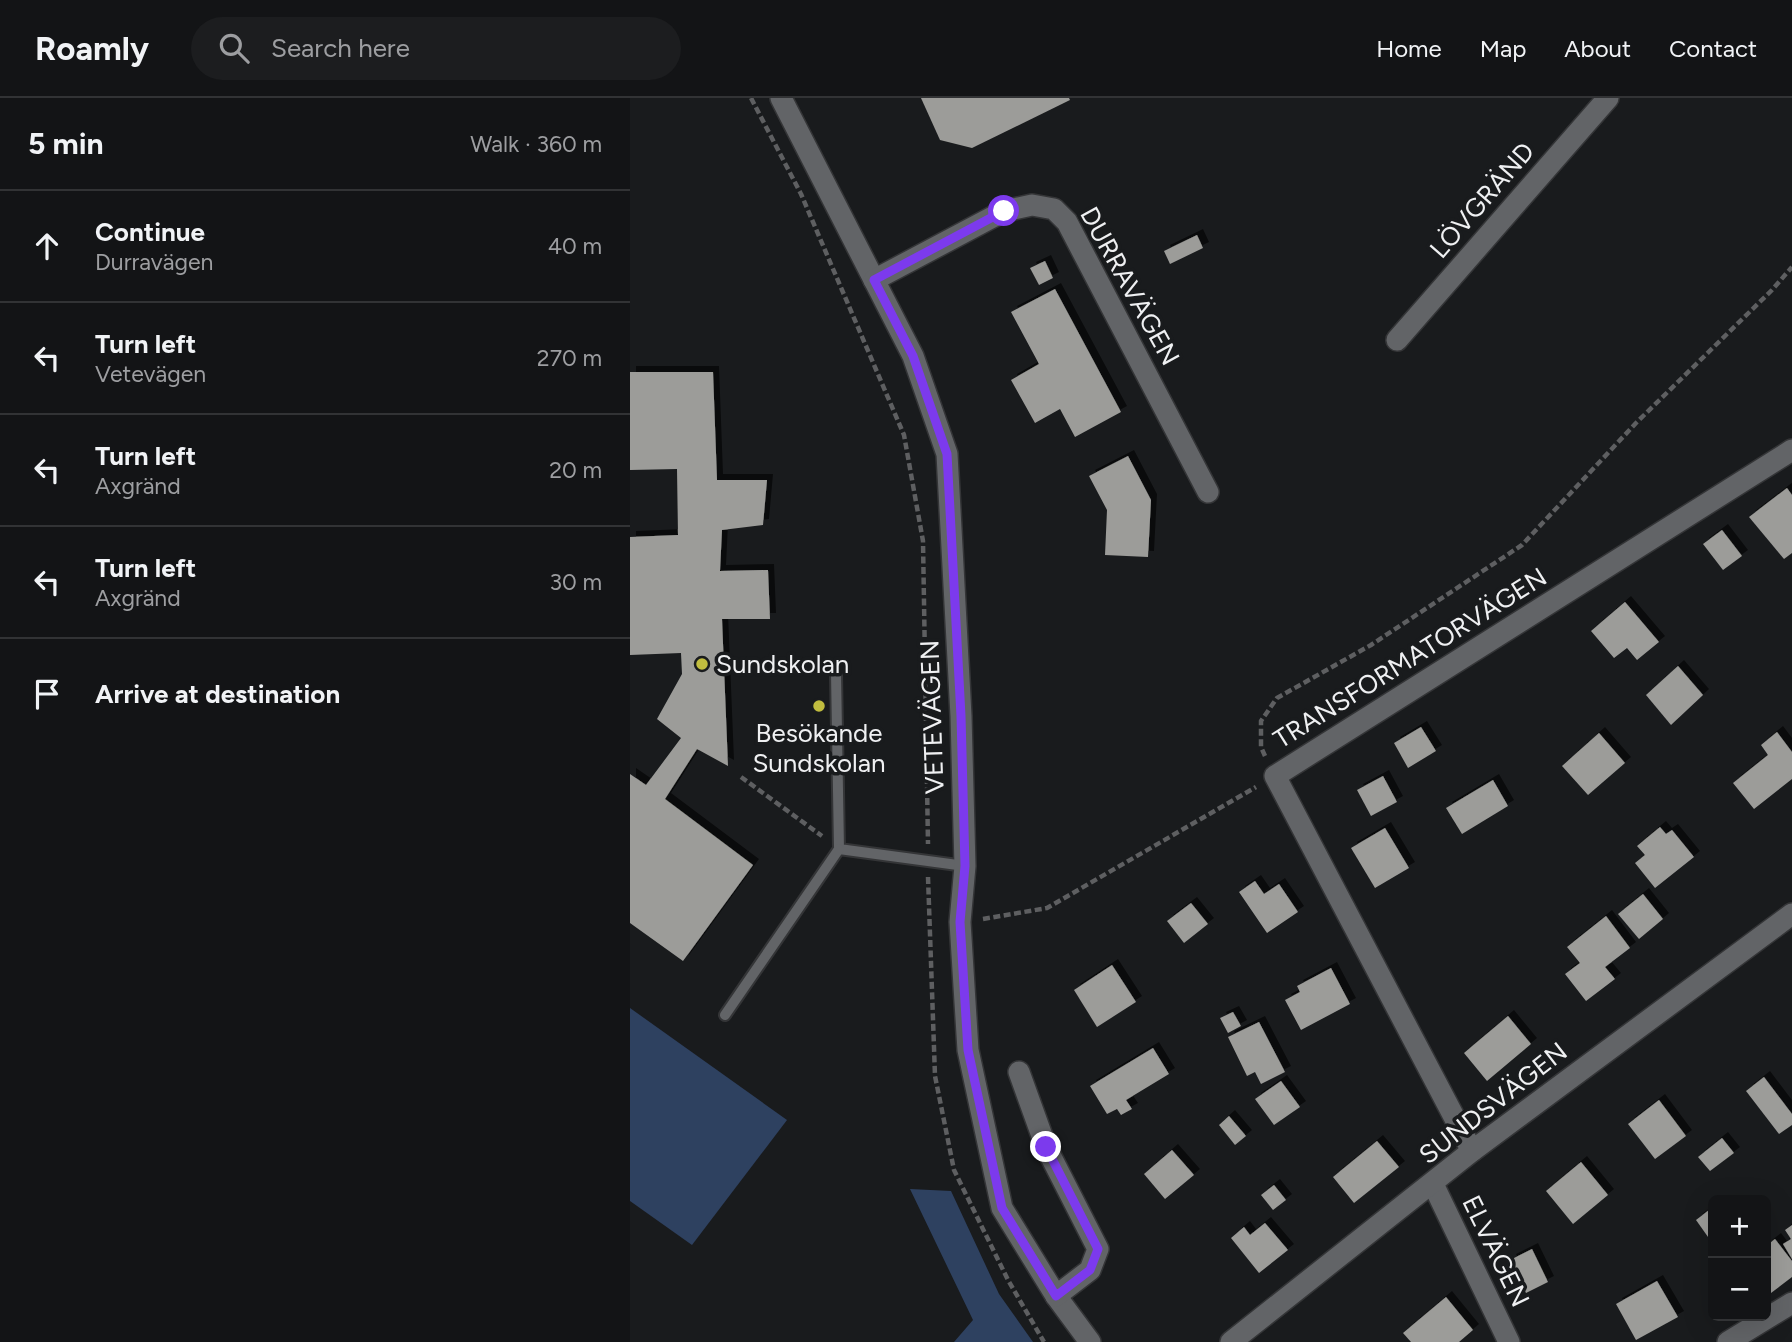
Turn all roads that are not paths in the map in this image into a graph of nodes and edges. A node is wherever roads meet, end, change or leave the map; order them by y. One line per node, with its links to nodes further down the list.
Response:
1 (781, 98): 3 (street, VETEVÄGEN)
2 (1608, 98): 4 (street, LÖVGRÄND)
3 (874, 280): 6 (street, DURRAVÄGEN); 9 (street, VETEVÄGEN)
4 (1397, 340)
5 (1791, 453): 13 (street, TRANSFORMATORVÄGEN)
6 (1208, 492)
7 (836, 673): 8 (lane)
8 (839, 849): 9 (lane); 11 (lane)
9 (965, 866): 15 (street, VETEVÄGEN)
10 (1792, 914): 13 (street, SUNDSVÄGEN)
11 (725, 1015)
12 (1019, 1072): 15 (street)
13 (1472, 1151): 14 (street, SUNDSVÄGEN)
14 (1433, 1184): 18 (street, SUNDSVÄGEN); 19 (street, ELVÄGEN)
15 (1056, 1296): 17 (street, VETEVÄGEN)
16 (1792, 1303): 20 (street)
17 (1090, 1342)
18 (1231, 1342)
19 (1509, 1342)
20 (1728, 1342)

